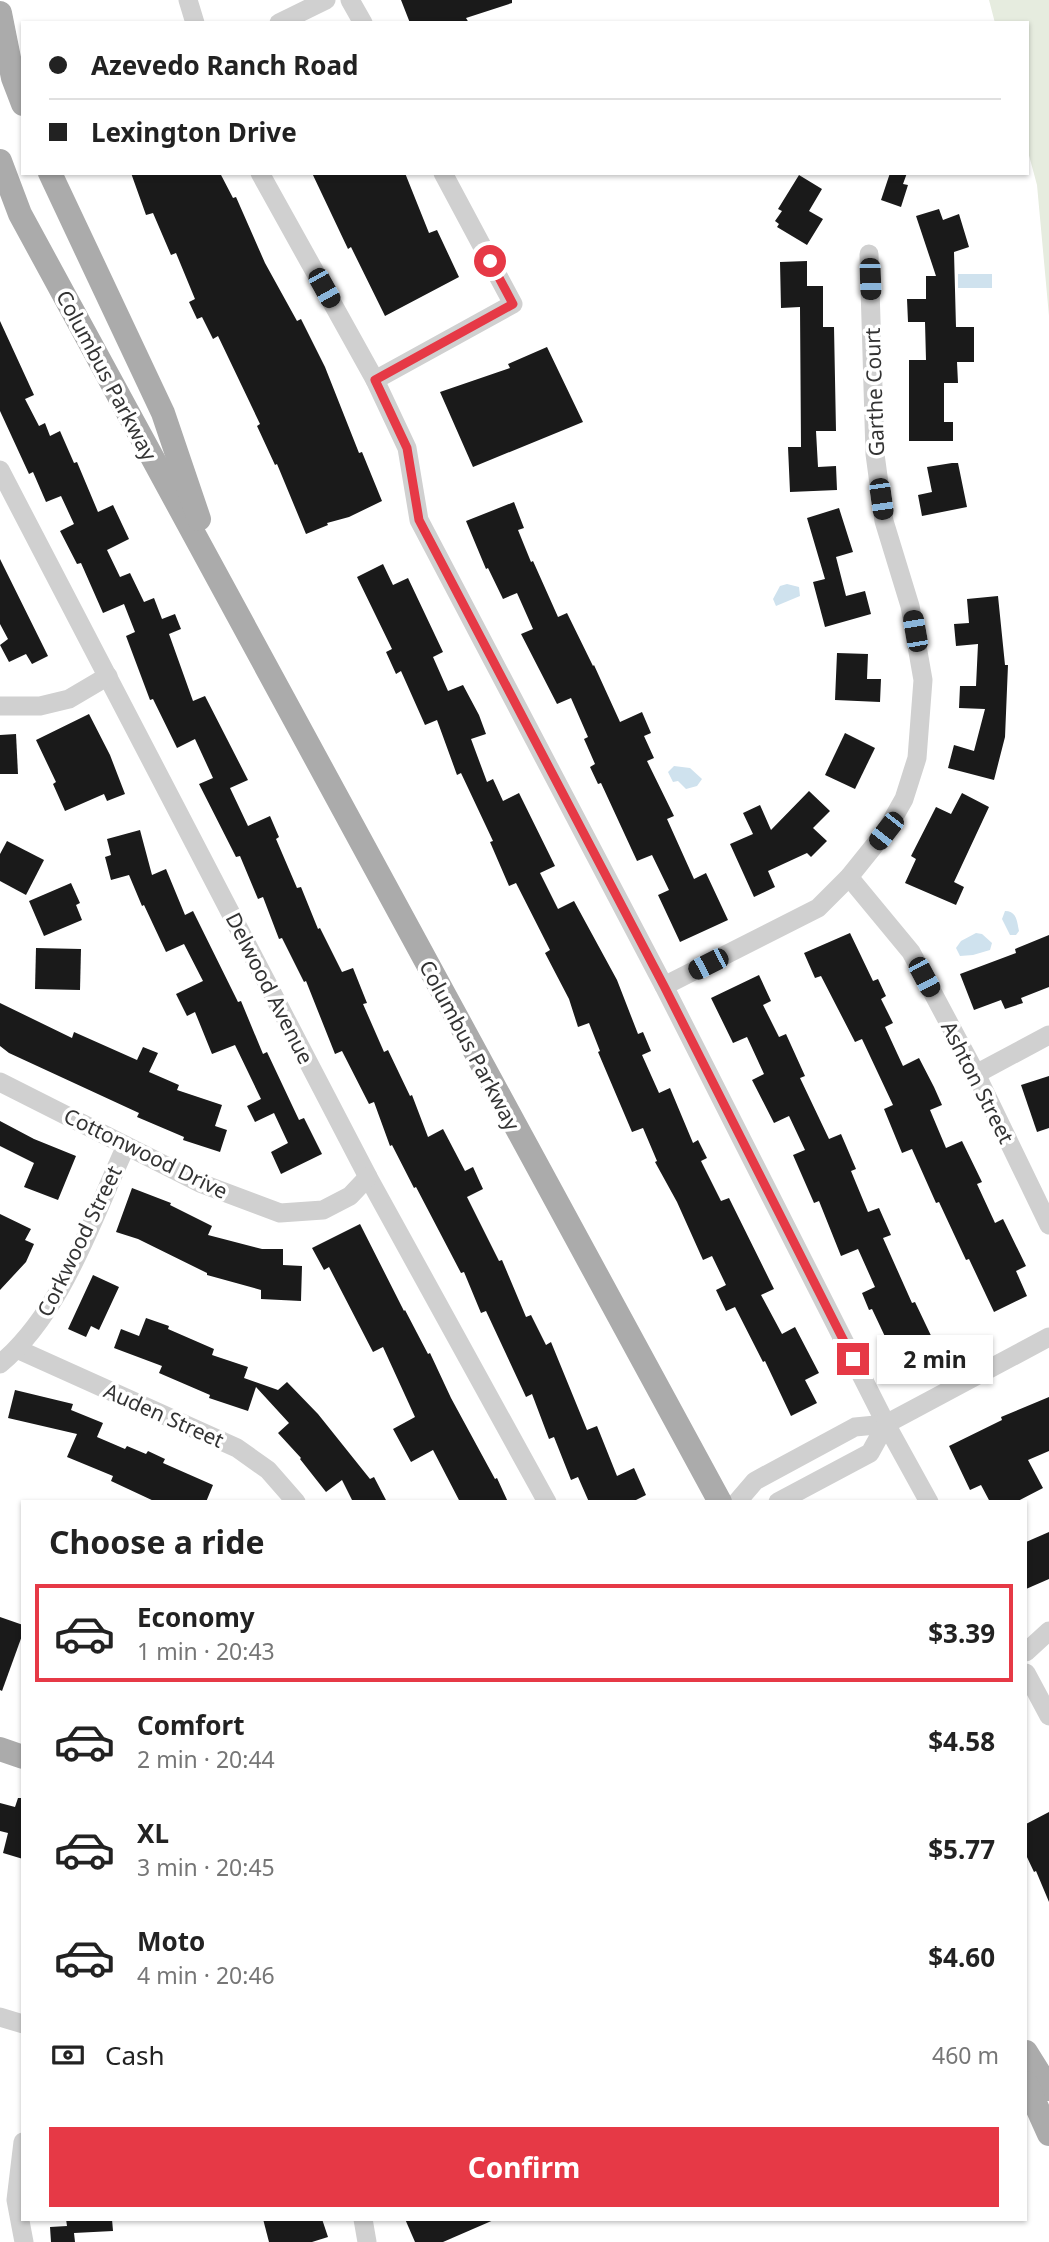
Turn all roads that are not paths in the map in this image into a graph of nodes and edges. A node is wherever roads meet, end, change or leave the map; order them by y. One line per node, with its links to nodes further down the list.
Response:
1 (188, 0): 5 (street)
2 (326, 0): 6 (street)
3 (350, 0): 7 (street)
4 (0, 13): 8 (main road)
5 (194, 21)
6 (283, 21)
7 (362, 21)
8 (21, 99)
9 (0, 161): 16 (main road, Columbus Parkway)
10 (51, 175): 16 (main road, Columbus Parkway)
11 (261, 175): 14 (street)
12 (444, 175): 14 (street)
13 (869, 254): 19 (street, Garthe Court)
14 (375, 380): 20 (street)
15 (0, 470): 17 (street, Delwood Avenue)
16 (222, 587): 33 (main road, Columbus Parkway)
17 (108, 676): 18 (street); 25 (street, Delwood Avenue)
18 (0, 706)
19 (849, 877): 20 (street, Garthe Court); 22 (street, Ashton Street)
20 (664, 986): 30 (street)
21 (1049, 1035): 22 (street)
22 (976, 1074): 26 (street, Ashton Street)
23 (0, 1082): 24 (street, Cottonwood Drive)
24 (126, 1146): 25 (street, Cottonwood Drive); 28 (street, Corkwood Street)
25 (368, 1177): 32 (street, Delwood Avenue)
26 (1049, 1225)
27 (1049, 1337): 30 (street)
28 (17, 1349): 29 (street, Corkwood Street); 31 (street, Auden Street)
29 (0, 1364)
30 (886, 1424): 34 (street); 35 (street); 36 (street)
31 (294, 1500)
32 (546, 1500)
33 (719, 1500)
34 (739, 1500)
35 (782, 1500)
36 (928, 1500)
37 (1049, 1632): 38 (street)
38 (1027, 1651)
39 (1027, 1674): 40 (street)
40 (1049, 1716)
41 (0, 1749): 42 (main road)
42 (21, 1756)
43 (0, 2017): 44 (street)
44 (21, 2023)
45 (1027, 2054): 47 (main road)
46 (1027, 2086): 48 (main road)
47 (1049, 2089)
48 (1049, 2134)
49 (21, 2159): 51 (street)
50 (363, 2221): 52 (street)
51 (24, 2242)
52 (367, 2242)

